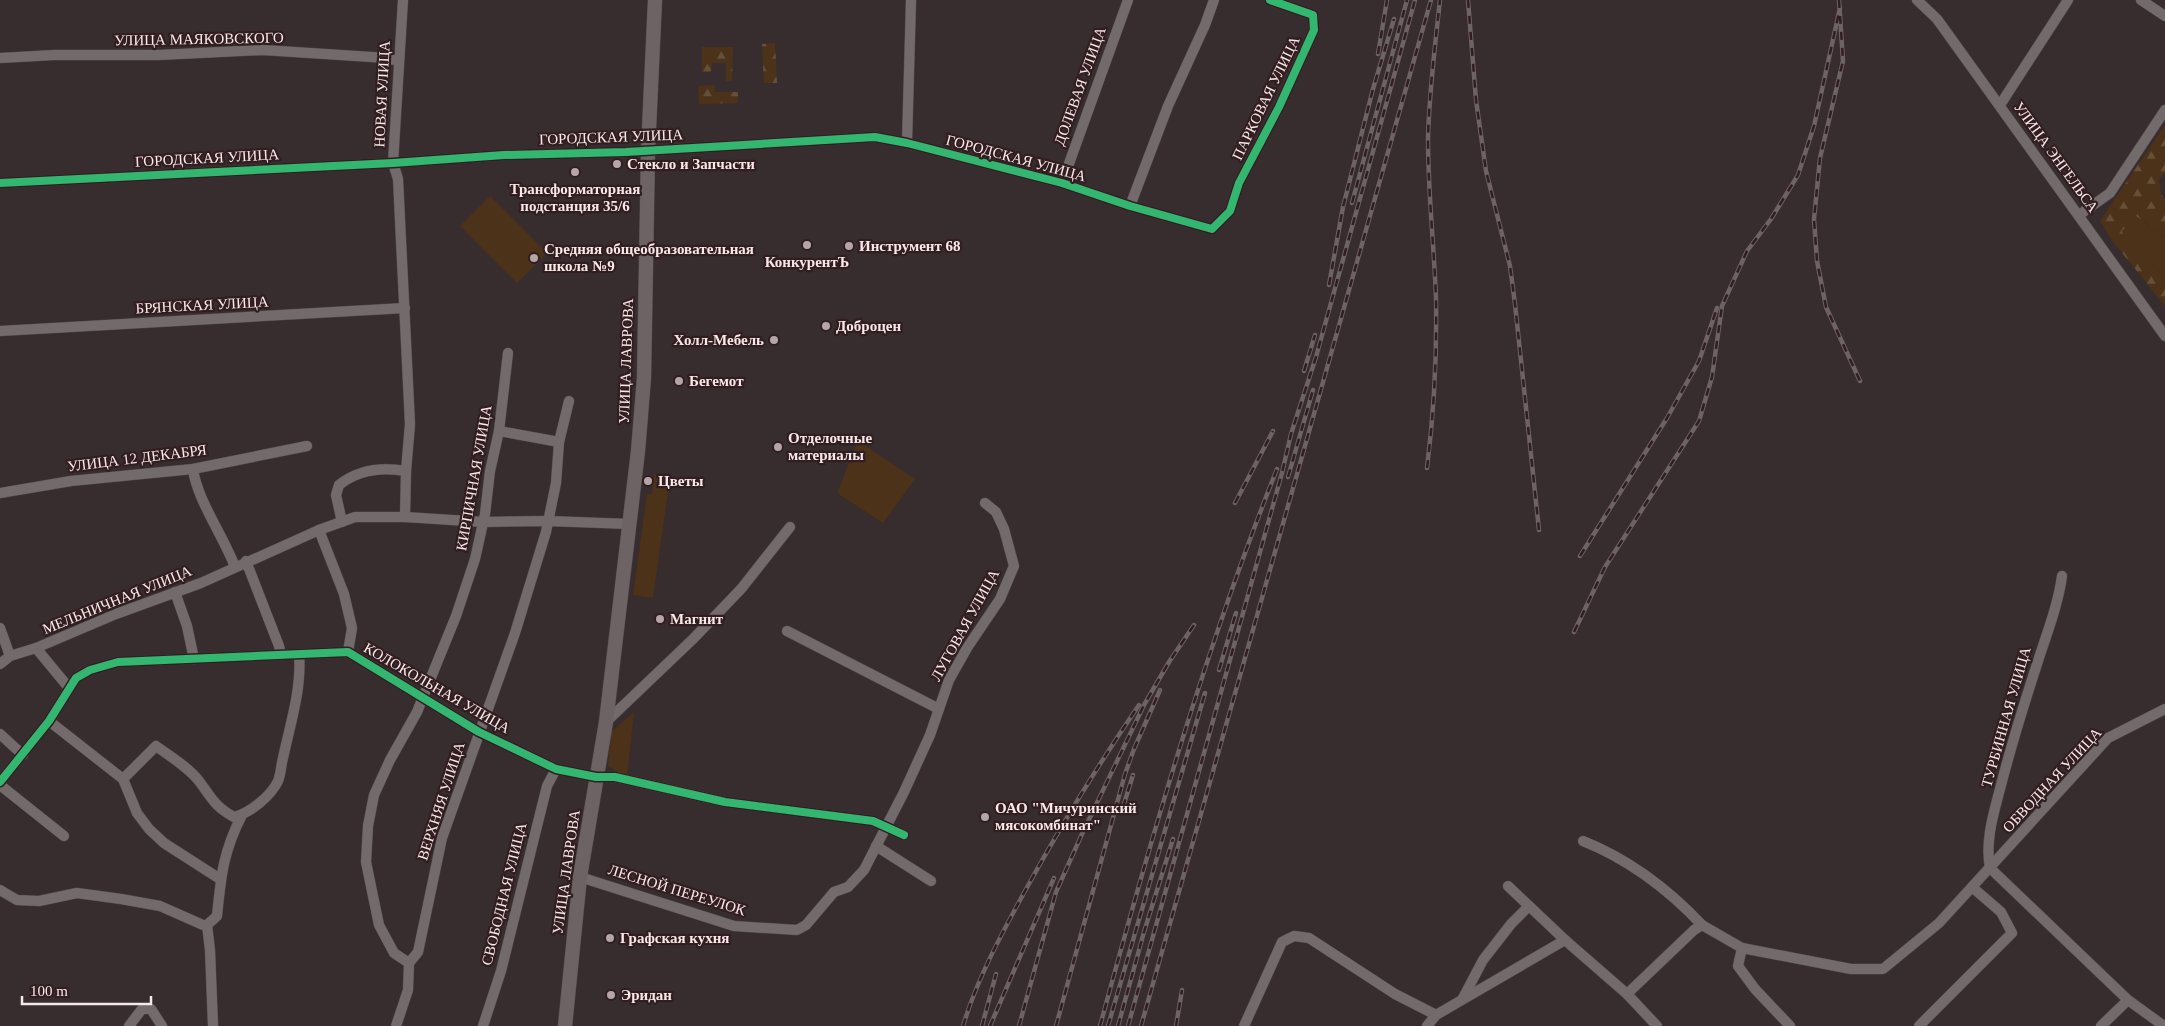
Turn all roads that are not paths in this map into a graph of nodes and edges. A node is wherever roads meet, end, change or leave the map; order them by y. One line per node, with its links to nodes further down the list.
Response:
1 (403, 0): 12 (street, НОВАЯ УЛИЦА)
2 (656, 0): 16 (main road, УЛИЦА ЛАВРОВА)
3 (910, 0): 15 (street)
4 (1128, 0): 19 (street, ДОЛЕВАЯ УЛИЦА)
5 (1214, 0): 20 (street)
6 (1270, 0): 22 (street, ПАРКОВАЯ УЛИЦА)
7 (1916, 0): 13 (street, УЛИЦА ЭНГЕЛЬСА)
8 (2068, 0): 13 (street)
9 (2141, 0): 10 (street)
10 (2165, 16)
11 (0, 58): 12 (street, УЛИЦА МАЯКОВСКОГО)
12 (398, 61): 17 (street, НОВАЯ УЛИЦА)
13 (2000, 105): 21 (street, УЛИЦА ЭНГЕЛЬСА)
14 (2165, 110): 21 (street)
15 (907, 143): 16 (street, ГОРОДСКАЯ УЛИЦА); 19 (street, ГОРОДСКАЯ УЛИЦА)
16 (648, 151): 17 (street, ГОРОДСКАЯ УЛИЦА); 39 (main road, УЛИЦА ЛАВРОВА)
17 (393, 163): 18 (street, ГОРОДСКАЯ УЛИЦА); 23 (street, НОВАЯ УЛИЦА)
18 (0, 183)
19 (1062, 183): 20 (street, ГОРОДСКАЯ УЛИЦА)
20 (1130, 206): 22 (street, ГОРОДСКАЯ УЛИЦА)
21 (2079, 215): 25 (street, УЛИЦА ЭНГЕЛЬСА)
22 (1212, 229)
23 (405, 308): 24 (street, БРЯНСКАЯ УЛИЦА); 32 (street)
24 (0, 331)
25 (2165, 336)
26 (508, 353): 28 (street, КИРПИЧНАЯ УЛИЦА)
27 (570, 401): 29 (street, ВЕРХНЯЯ УЛИЦА)
28 (499, 431): 29 (street); 38 (street, КИРПИЧНАЯ УЛИЦА)
29 (559, 442): 36 (street, ВЕРХНЯЯ УЛИЦА)
30 (307, 446): 31 (street, УЛИЦА 12 ДЕКАБРЯ)
31 (193, 468): 33 (street, УЛИЦА 12 ДЕКАБРЯ); 43 (street)
32 (406, 471): 35 (street); 37 (street)
33 (0, 493)
34 (985, 504): 57 (street, ЛУГОВАЯ УЛИЦА)
35 (405, 517): 37 (street, МЕЛЬНИЧНАЯ УЛИЦА); 38 (street, МЕЛЬНИЧНАЯ УЛИЦА)
36 (548, 521): 38 (street, МЕЛЬНИЧНАЯ УЛИЦА); 39 (street, МЕЛЬНИЧНАЯ УЛИЦА); 61 (street, ВЕРХНЯЯ УЛИЦА)
37 (342, 522): 41 (street, МЕЛЬНИЧНАЯ УЛИЦА)
38 (483, 522): 56 (street, КИРПИЧНАЯ УЛИЦА)
39 (629, 524): 60 (main road, УЛИЦА ЛАВРОВА)
40 (790, 527): 60 (street)
41 (319, 530): 42 (street, МЕЛЬНИЧНАЯ УЛИЦА); 49 (street, КОЛОКОЛЬНАЯ УЛИЦА)
42 (246, 561): 43 (street, МЕЛЬНИЧНАЯ УЛИЦА); 50 (street)
43 (235, 567): 45 (street, МЕЛЬНИЧНАЯ УЛИЦА)
44 (2062, 576): 74 (street, ТУРБИННАЯ УЛИЦА)
45 (175, 592): 48 (street, МЕЛЬНИЧНАЯ УЛИЦА); 53 (street)
46 (0, 628): 52 (street)
47 (787, 631): 57 (street)
48 (36, 648): 52 (street, МЕЛЬНИЧНАЯ УЛИЦА); 55 (street)
49 (348, 652): 51 (street, КОЛОКОЛЬНАЯ УЛИЦА); 56 (street, КОЛОКОЛЬНАЯ УЛИЦА)
50 (281, 655): 51 (street, КОЛОКОЛЬНАЯ УЛИЦА); 53 (street, КОЛОКОЛЬНАЯ УЛИЦА)
51 (299, 655): 68 (street)
52 (10, 656): 54 (street, МЕЛЬНИЧНАЯ УЛИЦА)
53 (194, 659): 55 (street, КОЛОКОЛЬНАЯ УЛИЦА)
54 (0, 664)
55 (69, 688): 59 (street, КОЛОКОЛЬНАЯ УЛИЦА)
56 (423, 697): 61 (street, КОЛОКОЛЬНАЯ УЛИЦА); 86 (street, КИРПИЧНАЯ УЛИЦА)
57 (939, 709): 69 (street, ЛУГОВАЯ УЛИЦА)
58 (2165, 709): 74 (street, ОБВОДНАЯ УЛИЦА)
59 (49, 721): 63 (street, КОЛОКОЛЬНАЯ УЛИЦА); 66 (street)
60 (606, 722): 65 (main road, УЛИЦА ЛАВРОВА)
61 (479, 732): 64 (street, КОЛОКОЛЬНАЯ УЛИЦА); 86 (street, ВЕРХНЯЯ УЛИЦА)
62 (0, 734): 63 (street)
63 (23, 755): 67 (street, КОЛОКОЛЬНАЯ УЛИЦА)
64 (556, 769): 65 (street, КОЛОКОЛЬНАЯ УЛИЦА); 95 (street, СВОБОДНАЯ УЛИЦА)
65 (596, 777): 69 (street, КОЛОКОЛЬНАЯ УЛИЦА); 75 (main road, УЛИЦА ЛАВРОВА)
66 (123, 779): 68 (street); 76 (street)
67 (0, 783): 71 (street)
68 (242, 815): 76 (street)
69 (885, 826): 70 (street, КОЛОКОЛЬНАЯ УЛИЦА); 73 (street, ЛЕСНОЙ ПЕРЕУЛОК)
70 (904, 835)
71 (64, 836)
72 (1583, 841): 83 (street, ОБВОДНАЯ УЛИЦА)
73 (876, 846): 75 (street, ЛЕСНОЙ ПЕРЕУЛОК); 77 (street)
74 (1990, 868): 79 (street, ОБВОДНАЯ УЛИЦА); 89 (street)
75 (580, 877): 96 (main road, УЛИЦА ЛАВРОВА)
76 (220, 879): 82 (street)
77 (931, 881)
78 (1508, 886): 81 (street)
79 (1972, 887): 85 (street, ОБВОДНАЯ УЛИЦА); 101 (street)
80 (0, 890): 82 (street)
81 (1529, 906): 84 (street); 88 (street)
82 (207, 924): 93 (street)
83 (1702, 925): 85 (street, ОБВОДНАЯ УЛИЦА); 87 (street)
84 (1565, 940): 87 (street); 88 (street)
85 (1742, 948): 100 (street)
86 (409, 964): 94 (street, ВЕРХНЯЯ УЛИЦА)
87 (1627, 994): 99 (street)
88 (1462, 999): 90 (street)
89 (2128, 1000): 102 (street); 103 (street)
90 (1436, 1015): 97 (street); 98 (street)
91 (129, 1026): 92 (street)
92 (162, 1026)
93 (213, 1026)
94 (396, 1026)
95 (483, 1026)
96 (565, 1026)
97 (1244, 1026)
98 (1428, 1026)
99 (1656, 1026)
100 (1790, 1026)
101 (1919, 1026)
102 (2100, 1026)
103 (2164, 1026)

